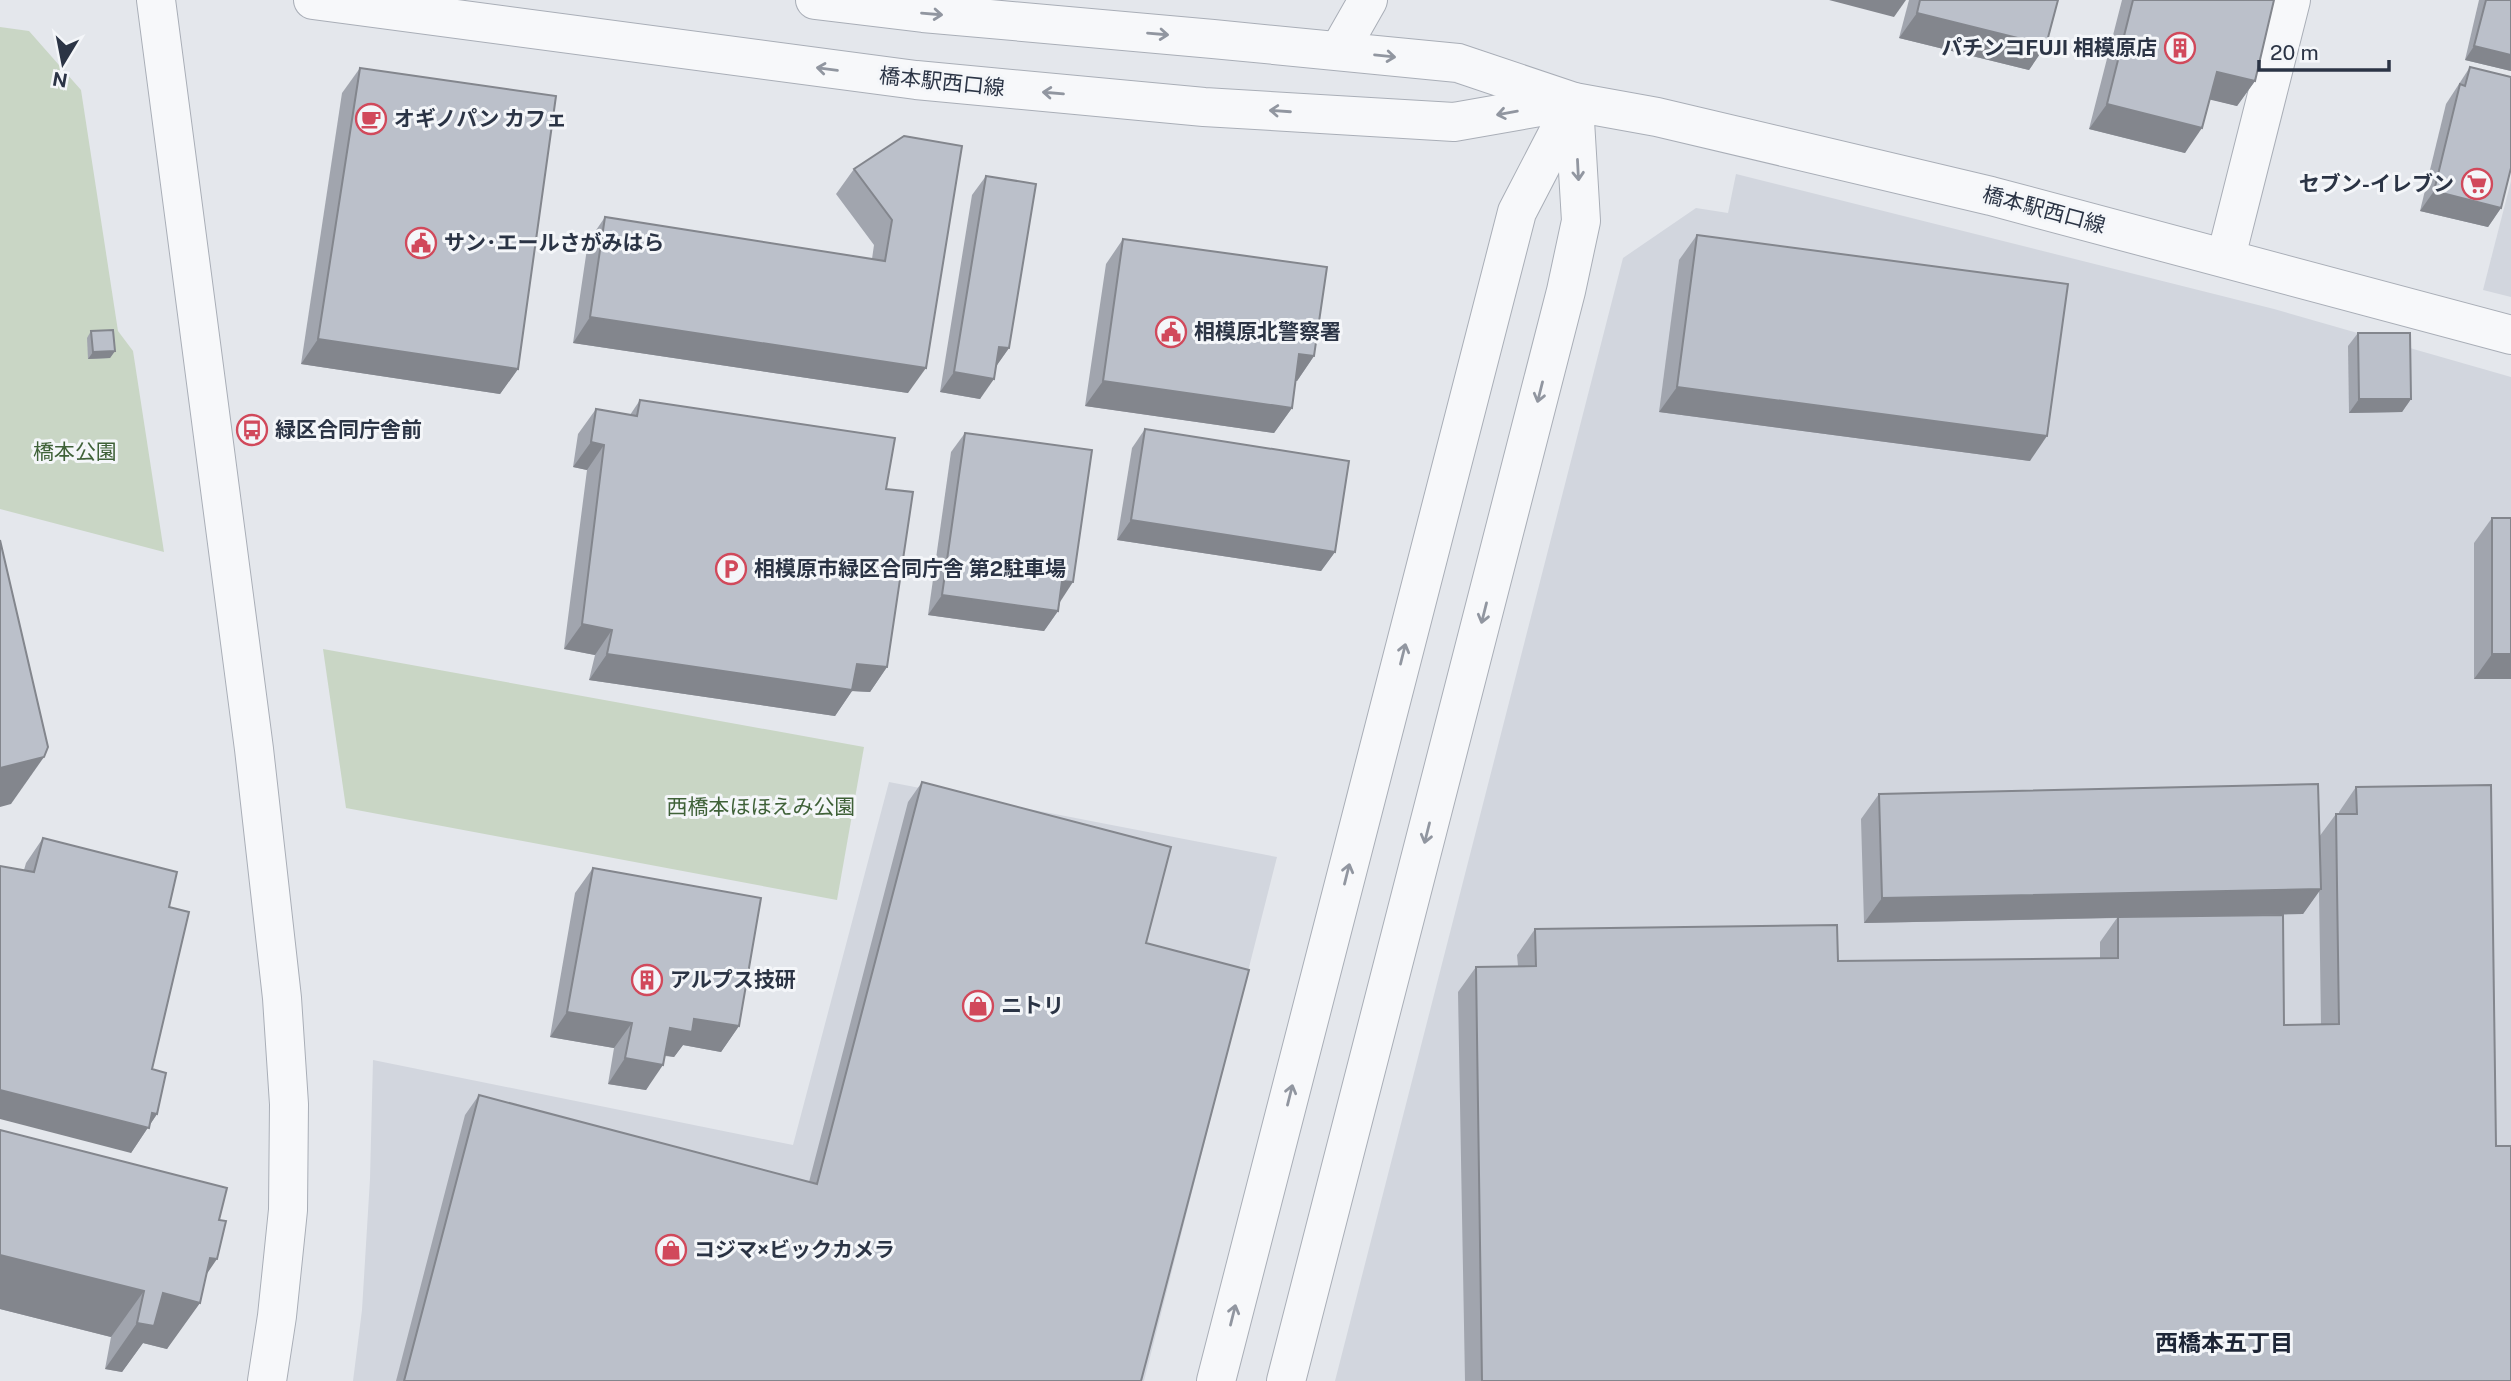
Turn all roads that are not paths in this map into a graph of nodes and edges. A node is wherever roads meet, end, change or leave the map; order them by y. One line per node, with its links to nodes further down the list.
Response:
1 (156, 0): 10 (street)
2 (313, 0): 7 (street, 橋本駅西口線, one-way to 2)
3 (815, 0): 6 (street, 橋本駅西口線, one-way to 6)
4 (1368, 0): 6 (street)
5 (2291, 0): 8 (street)
6 (1339, 51): 7 (street, 橋本駅西口線, one-way to 7)
7 (1574, 102): 8 (street, 橋本駅西口線); 11 (street, one-way to 7); 12 (street, one-way to 12)
8 (2225, 257): 9 (street, 橋本駅西口線)
9 (2511, 335)
10 (267, 1381)
11 (1216, 1381)
12 (1286, 1381)

